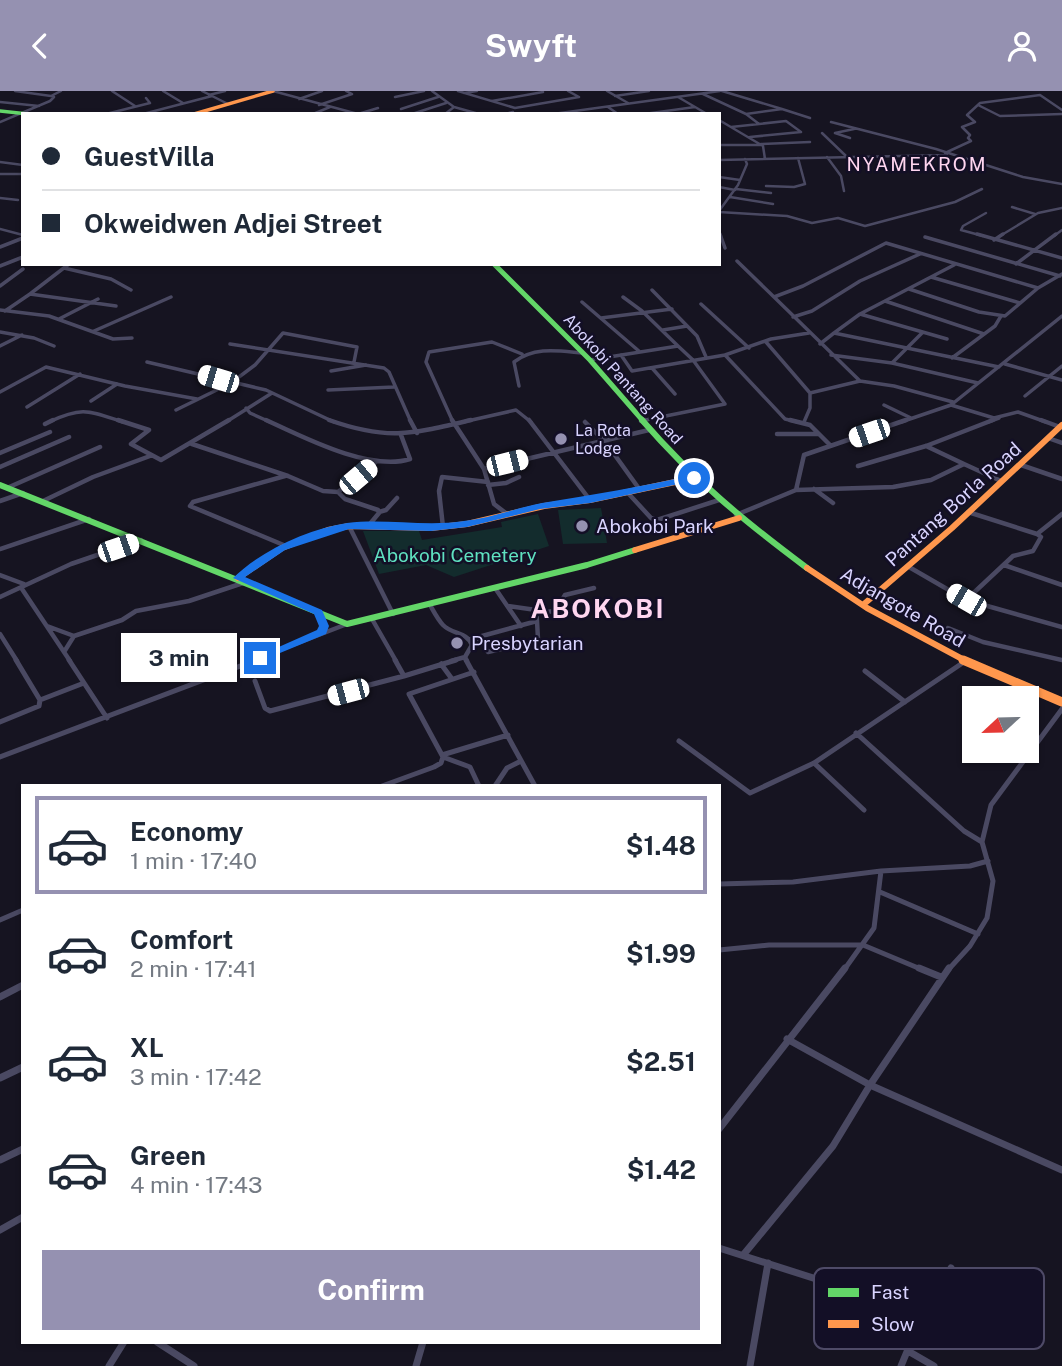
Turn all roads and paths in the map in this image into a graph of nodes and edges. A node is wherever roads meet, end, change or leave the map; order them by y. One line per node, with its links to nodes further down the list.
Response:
1 (15, 91): 21 (street)
2 (61, 91): 21 (street)
3 (113, 91): 38 (street)
4 (163, 91): 31 (street)
5 (202, 91): 22 (street)
6 (225, 91): 22 (street)
7 (273, 91): 28 (street); 34 (street)
8 (323, 91): 28 (street)
9 (346, 91): 35 (street)
10 (424, 91): 25 (street)
11 (432, 91): 26 (street)
12 (458, 91): 19 (street)
13 (477, 91): 19 (street)
14 (568, 91): 29 (street)
15 (607, 91): 23 (street)
16 (649, 91): 23 (street)
17 (721, 91): 20 (street); 46 (street)
18 (543, 92): 29 (street)
19 (464, 93): 29 (street)
20 (702, 94): 27 (street); 66 (street)
21 (51, 96): 37 (street)
22 (211, 96): 31 (street); 34 (street)
23 (615, 96): 33 (street)
24 (146, 97): 38 (street)
25 (395, 97)
26 (438, 97): 32 (street); 45 (street)
27 (678, 97): 33 (street); 42 (street)
28 (299, 99): 35 (street)
29 (489, 101)
30 (0, 102): 37 (street)
31 (183, 103): 52 (street)
32 (446, 103): 40 (street); 57 (street)
33 (628, 103): 41 (street)
34 (228, 104): 53 (street)
35 (319, 105): 39 (street)
36 (978, 105): 64 (street); 64 (street); 81 (street)
37 (39, 106): 49 (street)
38 (135, 106): 44 (street)
39 (330, 107): 54 (street); 55 (street)
40 (454, 107): 58 (street); 59 (street)
41 (608, 107): 48 (street); 61 (street)
42 (695, 107): 62 (street); 63 (street)
43 (378, 108): 56 (street)
44 (127, 109): 50 (street); 51 (street)
45 (401, 109)
46 (782, 109): 66 (street); 68 (street)
47 (0, 111): 65 (street)
48 (576, 111): 60 (street)
49 (28, 112)
50 (114, 112)
51 (136, 112)
52 (149, 112)
53 (201, 112)
54 (318, 112)
55 (350, 112)
56 (365, 112)
57 (418, 112)
58 (447, 112)
59 (473, 112)
60 (568, 112)
61 (615, 112)
62 (659, 112)
63 (704, 112)
64 (1062, 112)
65 (21, 113)
66 (746, 114): 72 (street)
67 (21, 115): 70 (street)
68 (810, 118)
69 (721, 121): 73 (street)
70 (0, 122)
71 (831, 122): 74 (street)
72 (759, 124): 73 (street); 76 (street)
73 (732, 127): 76 (street)
74 (857, 128): 77 (street); 81 (street)
75 (822, 133): 84 (street)
76 (750, 137): 79 (street)
77 (850, 138)
78 (810, 142): 79 (street)
79 (761, 144): 80 (street); 87 (street)
80 (721, 145)
81 (945, 153): 82 (street)
82 (950, 155): 84 (street); 98 (street)
83 (827, 157): 84 (street); 85 (street); 104 (street)
84 (847, 157)
85 (798, 158): 87 (street); 100 (street)
86 (745, 159): 87 (street); 88 (street); 97 (street)
87 (765, 159)
88 (721, 160)
89 (0, 162): 90 (street)
90 (21, 166)
91 (0, 174): 93 (street)
92 (21, 174): 93 (street)
93 (9, 175): 96 (street)
94 (721, 177): 97 (street)
95 (1062, 178): 98 (street)
96 (0, 180)
97 (740, 180): 102 (street)
98 (1050, 182): 99 (street)
99 (1062, 184)
100 (766, 186)
101 (721, 187): 102 (street)
102 (735, 189): 105 (street); 106 (street)
103 (982, 190): 113 (street)
104 (844, 191)
105 (771, 193)
106 (730, 197): 109 (street); 111 (street)
107 (0, 198): 108 (street)
108 (21, 200)
109 (773, 204)
110 (1012, 207): 115 (street)
111 (721, 208)
112 (1062, 208): 115 (street)
113 (721, 211)
114 (986, 213): 122 (street)
115 (1035, 214): 122 (street)
116 (0, 229): 118 (street)
117 (1062, 230): 125 (street)
118 (21, 236)
119 (721, 237): 124 (street)
120 (925, 237): 130 (street)
121 (21, 238): 123 (street)
122 (994, 240): 125 (street)
123 (0, 247)
124 (725, 248)
125 (1032, 250): 128 (street); 130 (street)
126 (920, 254): 131 (street); 147 (street); 161 (street)
127 (21, 258): 132 (street)
128 (1062, 258)
129 (737, 261): 147 (street)
130 (1016, 264): 137 (street)
131 (954, 265): 138 (street); 140 (street)
132 (0, 266)
133 (66, 266): 135 (street)
134 (496, 266): 185 (street, Abokobi Pantang Road)
135 (64, 268): 142 (street); 144 (street)
136 (23, 269): 139 (street)
137 (1061, 275): 140 (street)
138 (931, 277): 141 (street); 152 (street)
139 (0, 286)
140 (1038, 288): 152 (street)
141 (909, 289): 149 (street); 159 (street)
142 (131, 290)
143 (652, 290): 155 (street)
144 (30, 294): 150 (street); 156 (street)
145 (171, 297): 166 (street)
146 (623, 297): 157 (street)
147 (774, 297): 161 (street)
148 (98, 299): 150 (street)
149 (885, 301): 158 (street); 171 (street)
150 (92, 302): 154 (street); 163 (street)
151 (582, 302): 162 (street)
152 (1020, 303): 159 (street)
153 (701, 304): 182 (street)
154 (116, 306)
155 (672, 309): 157 (street); 164 (street)
156 (3, 311): 163 (street)
157 (643, 313): 162 (street); 165 (street)
158 (860, 314): 168 (street); 170 (street)
159 (1002, 316): 171 (street)
160 (1062, 316): 197 (street)
161 (793, 317): 169 (street)
162 (601, 318): 184 (street)
163 (59, 319): 166 (street)
164 (687, 326): 165 (street); 190 (street)
165 (663, 330): 180 (street)
166 (93, 331): 173 (street)
167 (0, 332): 172 (street)
168 (923, 332): 174 (street); 183 (street)
169 (809, 333): 175 (street); 177 (street)
170 (834, 333): 177 (street); 183 (street)
171 (984, 334): 191 (street)
172 (22, 335): 178 (street); 179 (street)
173 (132, 338)
174 (947, 339)
175 (766, 342): 182 (street); 215 (street)
176 (230, 344): 181 (street)
177 (820, 344): 189 (street)
178 (0, 346)
179 (54, 346)
180 (678, 346): 184 (street); 193 (street)
181 (269, 348): 195 (street); 195 (street); 207 (street)
182 (749, 348): 188 (street)
183 (905, 348): 191 (street); 196 (street)
184 (640, 352): 187 (street)
185 (583, 353): 186 (street); 192 (street, Abokobi Pantang Road)
186 (522, 354): 210 (street); 231 (street)
187 (621, 355): 192 (street); 201 (street)
188 (725, 355): 190 (street); 229 (street)
189 (831, 355): 196 (street); 206 (street)
190 (706, 357): 193 (street)
191 (952, 358): 200 (street)
192 (590, 360): 227 (street, Abokobi Pantang Road)
193 (693, 360): 201 (street); 227 (street)
194 (147, 362): 207 (street)
195 (354, 362): 198 (street)
196 (892, 363): 208 (street)
197 (1004, 364): 200 (street); 204 (street)
198 (369, 365): 202 (street); 211 (street)
199 (1062, 366): 204 (street)
200 (999, 367): 208 (street)
201 (652, 368): 216 (street)
202 (331, 371)
203 (80, 374): 209 (street); 213 (street); 222 (street)
204 (1050, 376): 205 (street); 217 (street)
205 (1062, 380)
206 (860, 381): 215 (street); 220 (street)
207 (231, 383): 214 (street); 218 (street)
208 (978, 383): 220 (street)
209 (117, 384): 218 (street); 219 (street)
210 (519, 386)
211 (394, 387): 212 (street); 235 (street)
212 (328, 390)
213 (0, 392)
214 (271, 393): 223 (street); 238 (street)
215 (810, 393): 229 (street)
216 (675, 394)
217 (1026, 396)
218 (197, 399): 224 (street)
219 (91, 401)
220 (952, 404): 225 (street); 226 (street)
221 (884, 405): 225 (street)
222 (27, 407)
223 (246, 408): 243 (street); 250 (street)
224 (176, 410)
225 (911, 418): 244 (street)
226 (999, 418): 232 (street); 245 (street)
227 (641, 421): 233 (street, Abokobi Pantang Road)
228 (585, 422): 241 (street)
229 (804, 422): 237 (street)
230 (46, 424): 249 (street)
231 (454, 425): 235 (street); 247 (street); 255 (street)
232 (1061, 426): 240 (street, Pantang Borla Road)
233 (649, 431): 241 (street); 258 (street, Abokobi Pantang Road)
234 (50, 432): 248 (street)
235 (416, 432): 238 (street)
236 (777, 434): 237 (street)
237 (818, 434): 244 (street)
238 (401, 435): 250 (street)
239 (69, 437): 254 (street)
240 (1048, 438): 242 (street); 252 (street, Pantang Borla Road)
241 (603, 440): 247 (street); 264 (street)
242 (1062, 443)
243 (192, 444): 249 (street); 256 (street)
244 (830, 445): 265 (street)
245 (926, 446): 251 (street); 253 (street)
246 (100, 447): 262 (street)
247 (553, 452): 255 (street); 270 (street)
248 (0, 453)
249 (150, 456): 273 (street)
250 (377, 461): 266 (street)
251 (964, 464): 260 (street); 263 (street)
252 (1021, 465): 259 (street); 260 (street, Pantang Borla Road)
253 (858, 466)
254 (0, 467)
255 (484, 469): 261 (street)
256 (288, 476): 266 (street); 286 (street)
257 (519, 477): 261 (street)
258 (694, 478): 264 (street); 271 (street, Abokobi Pantang Road)
259 (1062, 479)
260 (1001, 481): 276 (street, Pantang Borla Road)
261 (488, 484): 277 (street); 283 (street)
262 (4, 486): 267 (street)
263 (814, 489): 265 (street); 274 (street)
264 (639, 490): 268 (street)
265 (796, 490): 279 (street)
266 (338, 492): 275 (street)
267 (23, 493): 272 (street); 273 (street)
268 (628, 493): 270 (street); 271 (street)
269 (397, 498): 275 (street)
270 (590, 500): 277 (street)
271 (719, 500): 279 (street, Abokobi Pantang Road)
272 (0, 501)
273 (43, 501): 280 (street)
274 (833, 503)
275 (379, 512): 281 (street)
276 (968, 512): 284 (street); 289 (street, Pantang Borla Road)
277 (507, 514): 283 (street)
278 (1062, 514): 284 (street)
279 (737, 517): 295 (street); 299 (street, Adjangote Road)
280 (89, 519): 285 (street); 287 (street)
281 (369, 524): 282 (street); 283 (street)
282 (349, 526): 286 (street); 304 (street)
283 (443, 527)
284 (1037, 534): 288 (street)
285 (142, 540): 291 (street); 294 (street)
286 (286, 547): 291 (street)
287 (0, 549)
288 (1004, 565): 293 (street); 298 (street)
289 (909, 567): 298 (street); 299 (street, Pantang Borla Road)
290 (0, 575): 294 (street)
291 (238, 578): 292 (street)
292 (247, 582): 302 (street); 314 (street)
293 (1062, 585)
294 (23, 586): 297 (street); 308 (street)
295 (495, 588): 300 (street); 301 (street)
296 (594, 588): 303 (street)
297 (0, 597)
298 (966, 600): 310 (street)
299 (864, 604): 322 (street, Adjangote Road)
300 (430, 605): 304 (street); 316 (street)
301 (508, 606): 303 (street); 309 (street)
302 (319, 612): 307 (street); 312 (street)
303 (537, 613): 306 (street)
304 (393, 614): 305 (street)
305 (372, 619): 307 (street); 326 (street)
306 (537, 621): 309 (street); 315 (street)
307 (348, 624): 312 (street)
308 (47, 626): 314 (street); 318 (street)
309 (521, 626): 315 (street)
310 (1062, 627)
311 (948, 628): 321 (street)
312 (322, 632): 336 (street)
313 (0, 634): 317 (street)
314 (74, 636): 318 (street)
315 (478, 638): 316 (street)
316 (471, 639): 320 (street)
317 (9, 652): 319 (street); 332 (street)
318 (64, 652): 329 (street)
319 (0, 655)
320 (466, 657): 323 (street); 325 (street)
321 (1062, 660)
322 (964, 661): 331 (street, Adjangote Road); 333 (street)
323 (442, 664): 326 (street); 327 (street)
324 (865, 671): 333 (street)
325 (474, 672): 327 (street); 339 (street)
326 (404, 676): 328 (street)
327 (452, 679): 341 (street)
328 (256, 681)
329 (84, 683): 332 (street); 336 (street)
330 (1062, 697): 331 (street)
331 (1052, 698): 334 (street, Adjangote Road)
332 (40, 700): 337 (street)
333 (905, 702): 338 (street)
334 (1062, 702)
335 (1062, 709): 350 (street)
336 (107, 719): 342 (street)
337 (0, 722)
338 (856, 733): 344 (street); 350 (street)
339 (508, 735): 341 (street); 343 (street)
340 (679, 741): 344 (street)
341 (443, 756): 345 (street); 346 (street)
342 (0, 757)
343 (522, 761): 347 (street); 348 (street)
344 (814, 763): 349 (street)
345 (387, 784)
346 (478, 784)
347 (496, 784)
348 (534, 784)
349 (864, 810)
350 (982, 842): 351 (street)
351 (988, 861): 352 (street); 357 (street)
352 (881, 871): 353 (street); 354 (street)
353 (721, 884)
354 (880, 892): 357 (street); 358 (street)
355 (21, 911): 356 (street)
356 (0, 920)
357 (978, 934): 360 (street)
358 (863, 945): 359 (street); 360 (street); 363 (street)
359 (721, 950)
360 (942, 977): 366 (street)
361 (21, 986): 362 (street)
362 (0, 996)
363 (787, 1039): 366 (street); 367 (street)
364 (21, 1068): 365 (street)
365 (0, 1078)
366 (870, 1085): 370 (street); 374 (street)
367 (721, 1126)
368 (21, 1150): 369 (street)
369 (0, 1160)
370 (1062, 1170)
371 (21, 1218): 372 (street)
372 (0, 1230)
373 (721, 1248): 374 (street)
374 (744, 1254): 375 (street)
375 (768, 1263): 376 (street); 384 (street)
376 (814, 1278)
377 (123, 1344): 381 (street)
378 (161, 1344): 382 (street)
379 (422, 1344): 383 (street)
380 (908, 1351): 385 (street); 386 (street)
381 (109, 1366)
382 (194, 1366)
383 (416, 1366)
384 (750, 1366)
385 (901, 1366)
386 (934, 1366)

